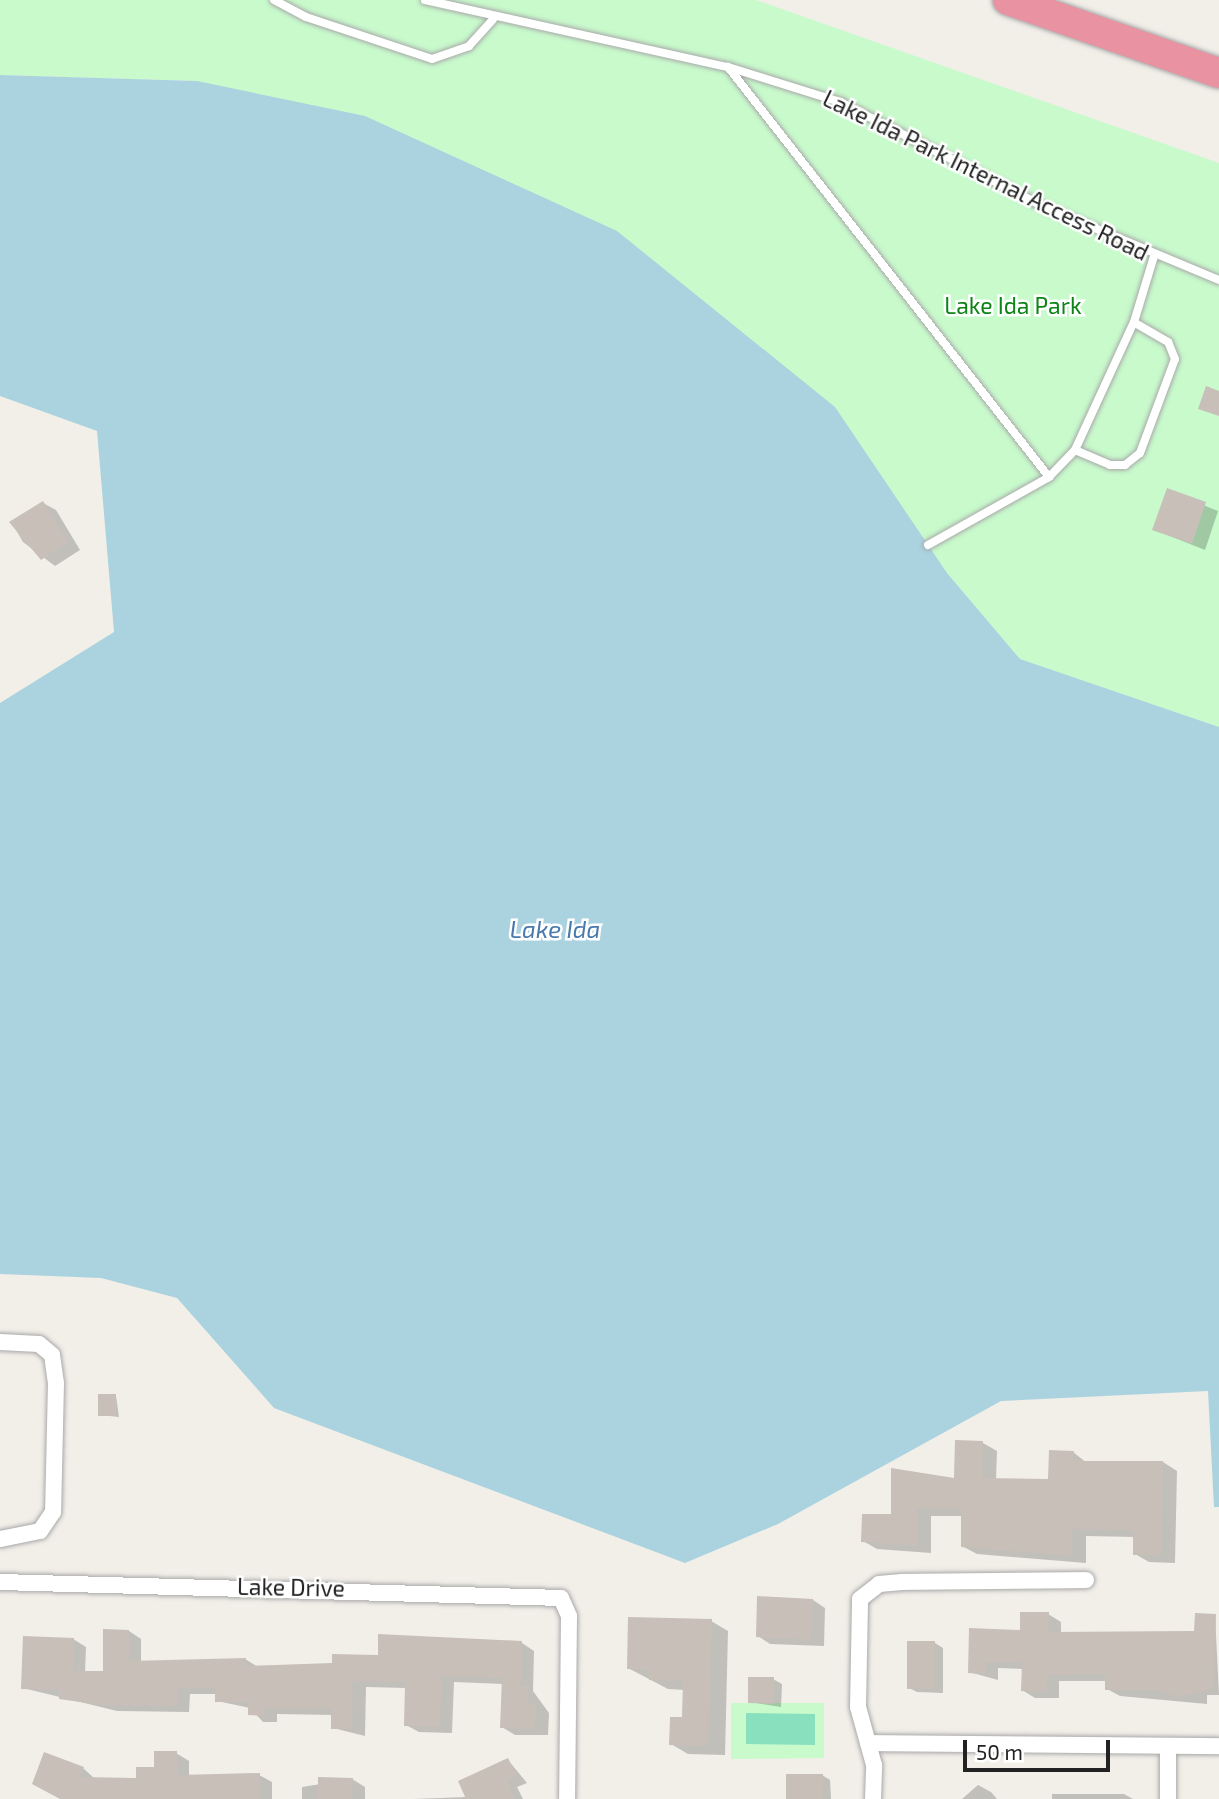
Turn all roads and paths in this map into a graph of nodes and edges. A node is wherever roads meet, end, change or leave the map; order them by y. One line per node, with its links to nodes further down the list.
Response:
1 (274, 0): 4 (lane)
2 (425, 0): 4 (lane, Lake Ida Park Internal Access Road)
3 (1008, 0): 6 (highway)
4 (493, 19): 5 (lane, Lake Ida Park Internal Access Road)
5 (728, 68): 7 (lane, Lake Ida Park Internal Access Road); 11 (lane)
6 (1219, 73)
7 (1154, 256): 8 (lane, Lake Ida Park Internal Access Road); 9 (lane)
8 (1219, 280)
9 (1134, 322): 10 (lane); 10 (lane)
10 (1075, 450): 11 (lane)
11 (1049, 477): 12 (lane)
12 (928, 545)
13 (0, 1342): 14 (street)
14 (0, 1539)
15 (1086, 1580): 17 (street)
16 (0, 1582): 20 (street, Lake Drive)
17 (867, 1743): 18 (street); 21 (street)
18 (1168, 1746): 19 (street); 22 (street)
19 (1219, 1746)
20 (567, 1799)
21 (873, 1799)
22 (1168, 1799)

